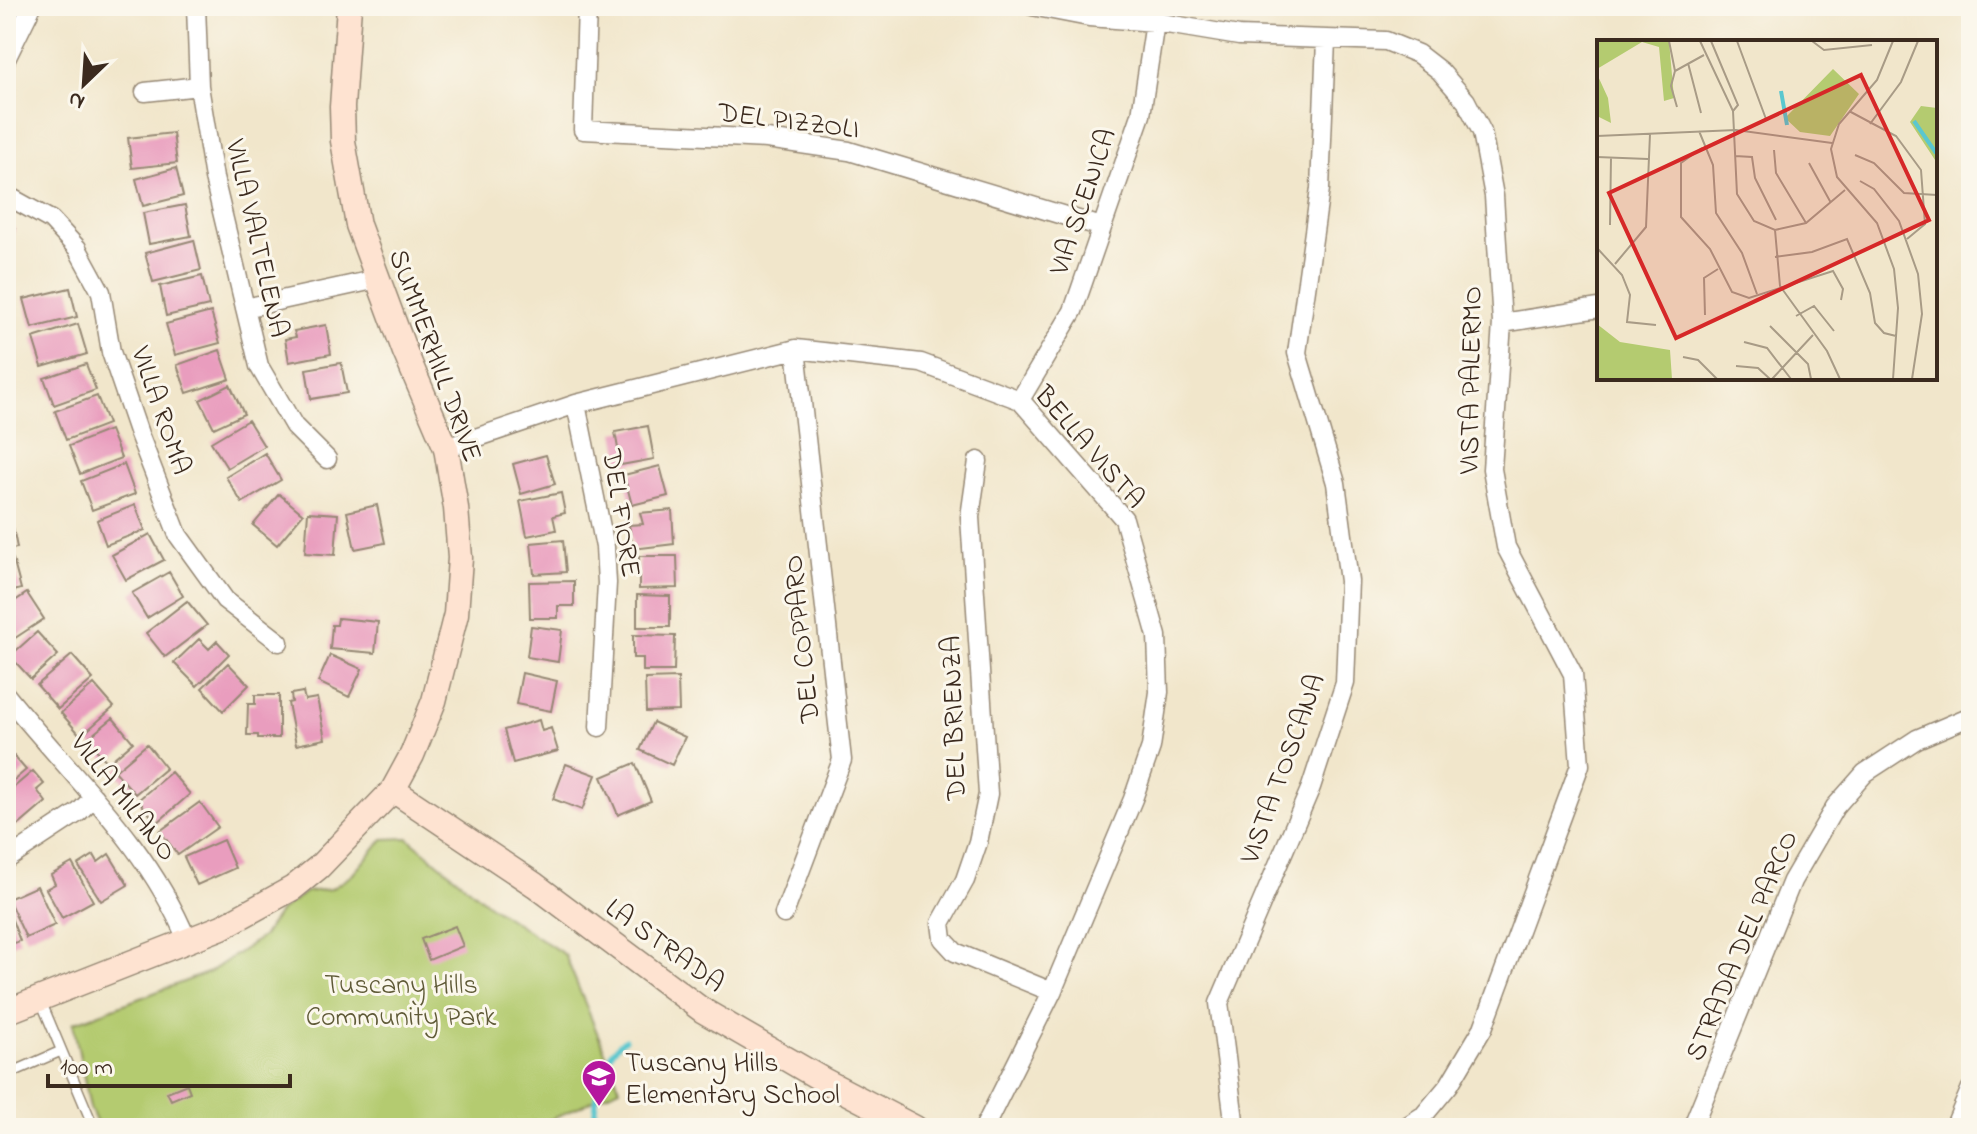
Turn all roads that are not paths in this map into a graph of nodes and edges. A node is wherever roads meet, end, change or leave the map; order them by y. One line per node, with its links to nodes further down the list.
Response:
1 (32, 6): 8 (street)
2 (196, 6): 9 (street, VILLA VALTELENA)
3 (349, 6): 13 (main road, SUMMERHILL DRIVE)
4 (587, 6): 12 (street, DEL PIZZOLI)
5 (1032, 6): 6 (street, VISTA PALERMO)
6 (1155, 14): 7 (street, VISTA PALERMO); 12 (street, VIA SCENICA)
7 (1326, 40): 16 (street, VISTA PALERMO); 41 (street, VISTA TOSCANA)
8 (6, 59)
9 (199, 86): 10 (street); 14 (street, VILLA VALTELENA)
10 (145, 92)
11 (6, 195): 23 (street, VILLA ROMA)
12 (1102, 227): 18 (street, VIA SCENICA)
13 (378, 279): 14 (street); 20 (main road, SUMMERHILL DRIVE)
14 (245, 308): 21 (street, VILLA VALTELENA)
15 (1597, 308): 16 (street)
16 (1502, 323): 42 (street, VISTA PALERMO)
17 (796, 349): 18 (street, BELLA VISTA); 19 (street, BELLA VISTA); 30 (street, DEL COPPARO)
18 (1020, 400): 32 (street, BELLA VISTA)
19 (576, 404): 20 (street, BELLA VISTA); 26 (street, DEL FIORE)
20 (446, 448): 27 (main road, SUMMERHILL DRIVE)
21 (327, 459)
22 (978, 461): 32 (street, DEL BRIENZA)
23 (279, 642)
24 (6, 695): 28 (street, VILLA MILANO)
25 (1971, 716): 43 (street, STRADA DEL PARCO)
26 (599, 727)
27 (393, 790): 31 (main road, SUMMERHILL DRIVE); 39 (main road, LA STRADA)
28 (94, 797): 29 (street); 31 (street, VILLA MILANO)
29 (6, 860)
30 (784, 914)
31 (187, 940): 33 (main road, SUMMERHILL DRIVE)
32 (1052, 992): 40 (street, BELLA VISTA)
33 (40, 999): 34 (main road, SUMMERHILL DRIVE); 35 (lane)
34 (6, 1012)
35 (61, 1051): 36 (lane); 38 (lane)
36 (6, 1075)
37 (1971, 1088): 44 (street)
38 (94, 1128)
39 (915, 1128)
40 (984, 1128)
41 (1235, 1128)
42 (1404, 1128)
43 (1692, 1128)
44 (1954, 1128)

